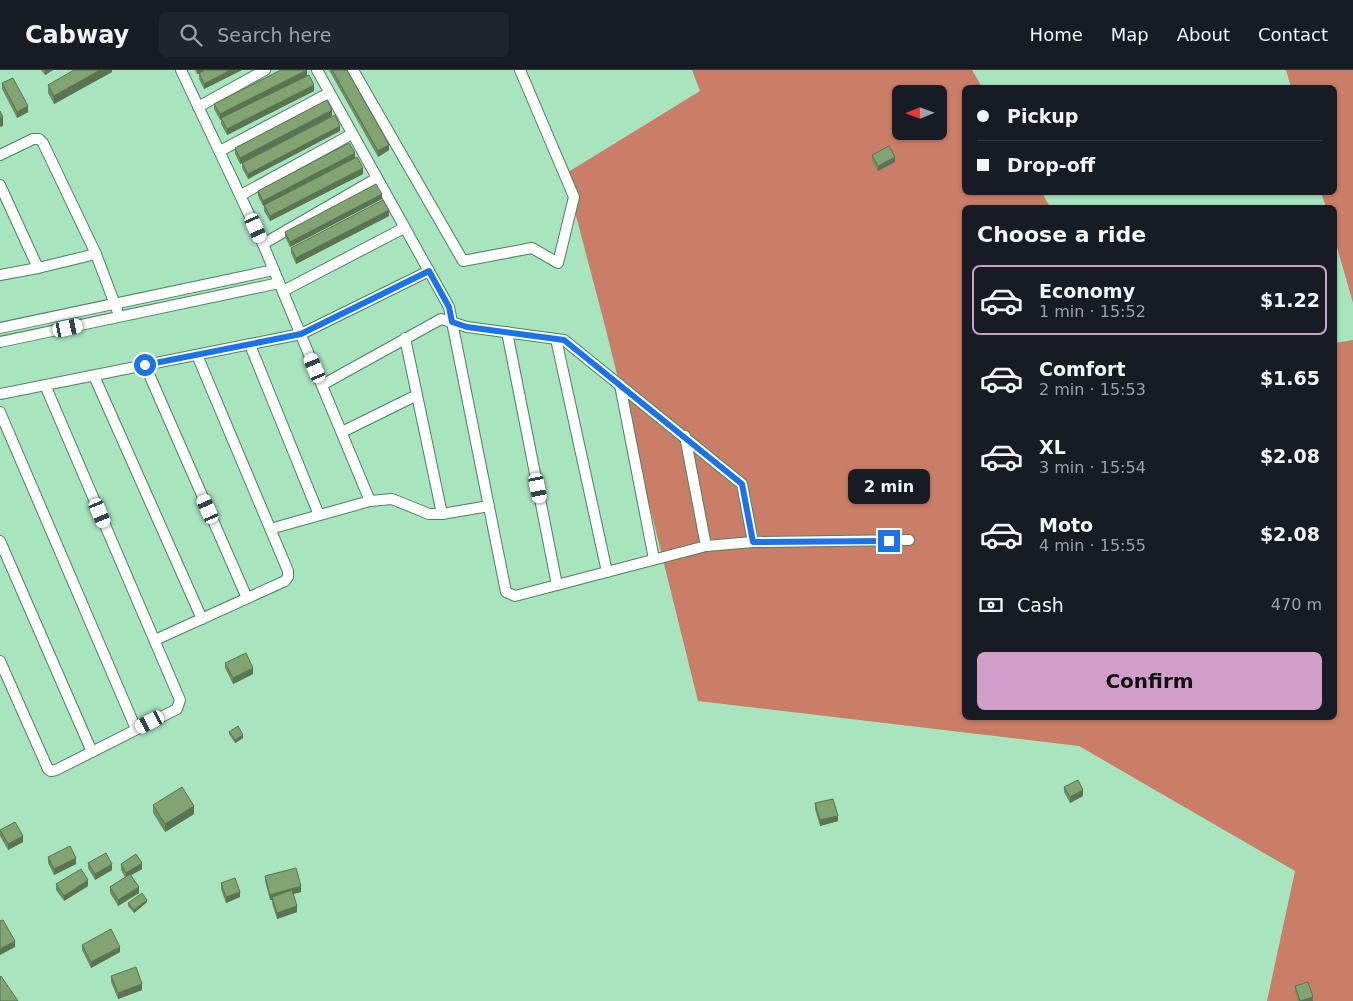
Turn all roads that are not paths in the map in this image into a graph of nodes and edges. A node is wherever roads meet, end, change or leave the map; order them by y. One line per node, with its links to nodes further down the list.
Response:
1 (181, 70): 7 (street)
2 (265, 70): 7 (street)
3 (316, 70): 6 (street)
4 (352, 70): 5 (street)
5 (520, 70)
6 (329, 93): 8 (street); 9 (street)
7 (198, 107): 9 (street)
8 (352, 134): 11 (street); 13 (street)
9 (220, 151): 13 (street)
10 (0, 155): 16 (street)
11 (377, 178): 14 (street); 15 (street)
12 (0, 185): 17 (street)
13 (241, 195): 15 (street)
14 (404, 228): 19 (street); 21 (street)
15 (263, 244): 18 (street)
16 (96, 254): 17 (street); 22 (street)
17 (38, 268): 20 (street)
18 (274, 270): 21 (street); 22 (street)
19 (429, 271): 24 (street); 27 (street)
20 (0, 275)
21 (281, 287): 23 (street); 27 (street)
22 (114, 304): 23 (street); 25 (street)
23 (120, 317): 30 (street)
24 (452, 322): 26 (street); 28 (street); 44 (street)
25 (0, 328)
26 (507, 332): 29 (street); 54 (street)
27 (301, 334): 31 (street); 37 (street)
28 (405, 338): 37 (street); 39 (street)
29 (556, 339): 35 (street); 53 (street)
30 (0, 342)
31 (250, 345): 32 (street); 46 (street)
32 (197, 355): 33 (street); 47 (street)
33 (145, 365): 34 (street); 55 (street)
34 (94, 376): 36 (street); 56 (street)
35 (620, 384): 42 (street); 52 (street)
36 (45, 385): 38 (street); 57 (street)
37 (322, 385): 41 (street)
38 (0, 394)
39 (417, 396): 41 (street); 45 (street)
40 (0, 412): 59 (street)
41 (342, 432): 43 (street)
42 (685, 436): 50 (street); 51 (street)
43 (370, 501): 45 (street); 46 (street)
44 (489, 506): 45 (street); 54 (street)
45 (442, 514)
46 (319, 515): 47 (street)
47 (270, 529): 55 (street)
48 (909, 540): 50 (street)
49 (0, 541): 60 (street)
50 (753, 542): 51 (street)
51 (706, 546): 52 (street)
52 (654, 559): 53 (street)
53 (607, 572): 54 (street)
54 (556, 585)
55 (247, 598): 56 (street)
56 (202, 619): 57 (street)
57 (155, 640): 59 (street)
58 (0, 661): 60 (street)
59 (136, 729): 60 (street)
60 (92, 752)

